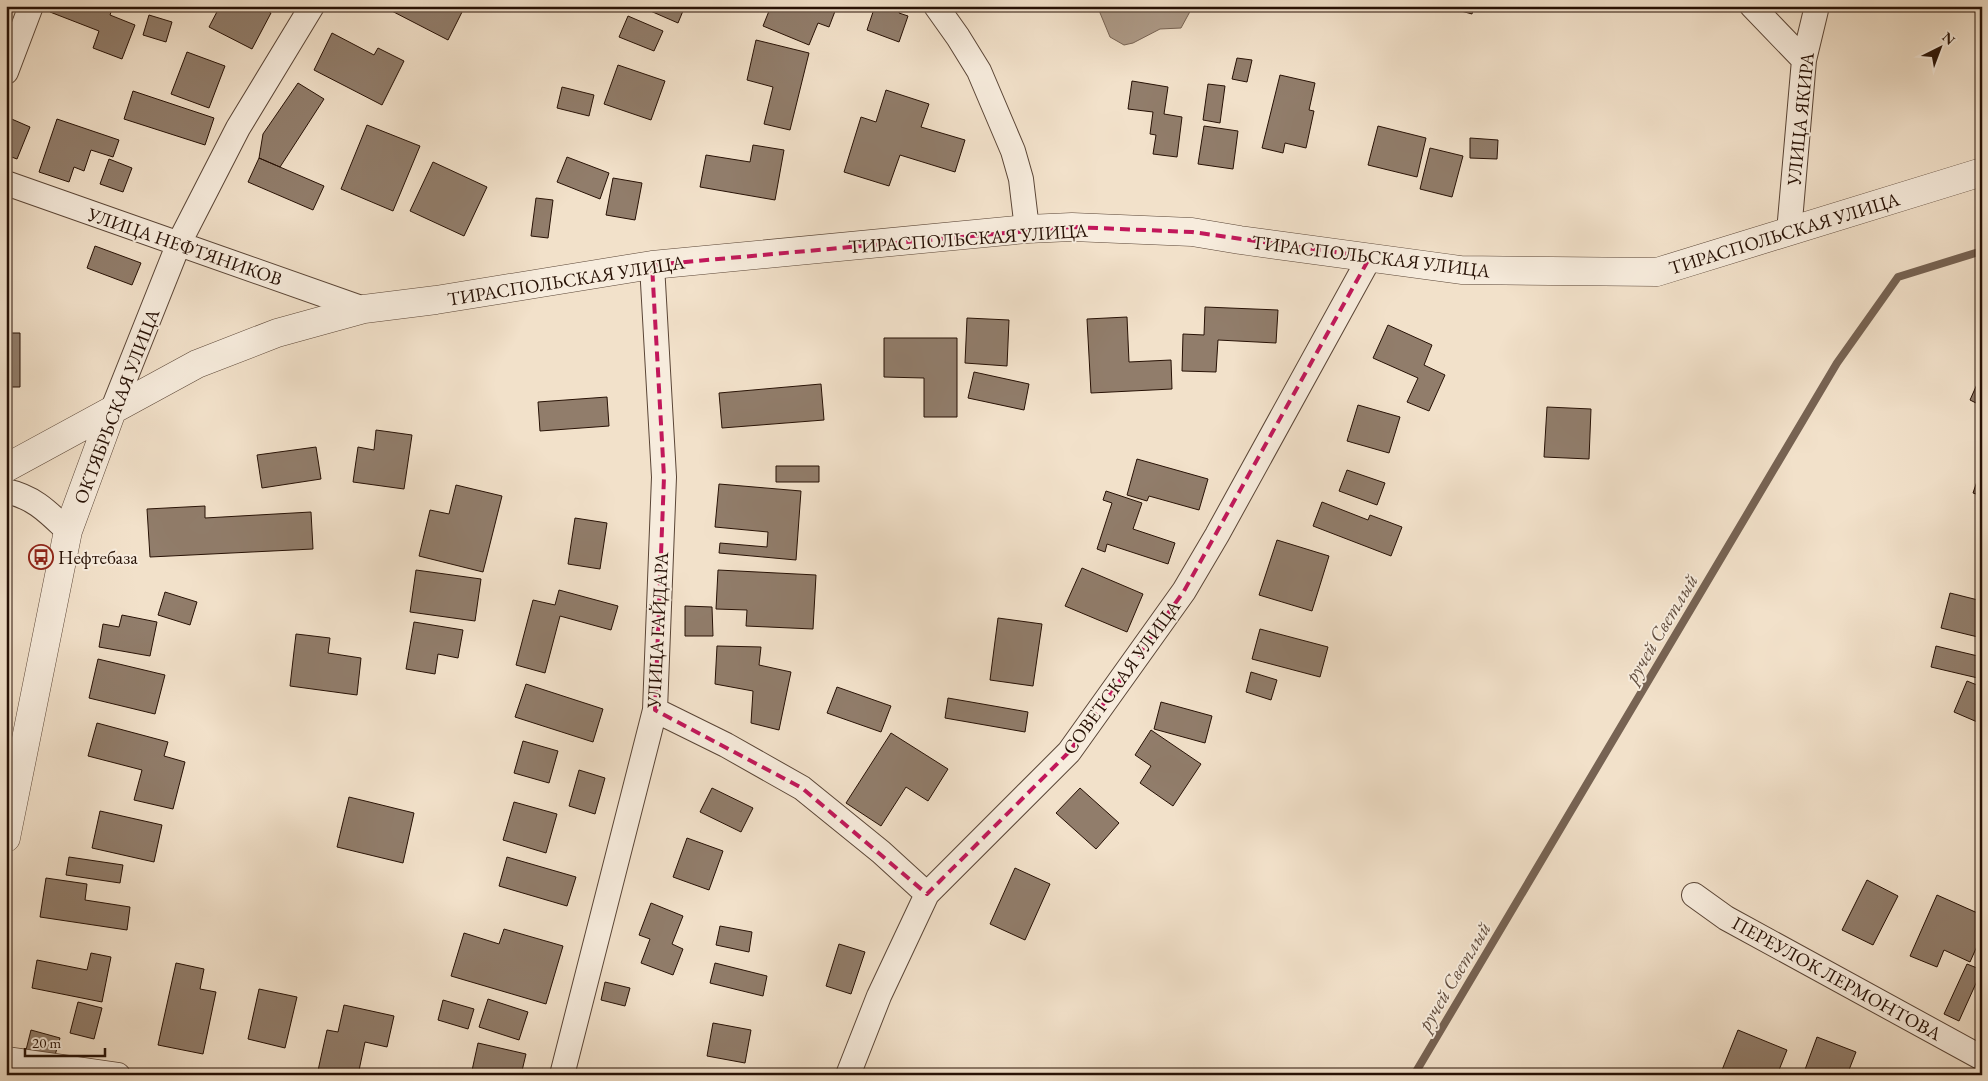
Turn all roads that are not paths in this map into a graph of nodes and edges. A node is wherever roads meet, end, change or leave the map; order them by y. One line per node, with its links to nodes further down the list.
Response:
1 (31, 6): 7 (street)
2 (312, 6): 12 (street, ОКТЯБРЬСКАЯ УЛИЦА)
3 (936, 6): 10 (street)
4 (1752, 6): 6 (street)
5 (1817, 6): 6 (street, УЛИЦА ЯКИРА)
6 (1804, 60): 11 (street, УЛИЦА ЯКИРА)
7 (6, 72)
8 (1982, 172): 11 (street, ТИРАСПОЛЬСКАЯ УЛИЦА)
9 (6, 183): 12 (street, УЛИЦА НЕФТЯНИКОВ)
10 (1027, 229): 13 (street, ТИРАСПОЛЬСКАЯ УЛИЦА); 14 (street, ТИРАСПОЛЬСКАЯ УЛИЦА)
11 (1789, 232): 13 (street, ТИРАСПОЛЬСКАЯ УЛИЦА)
12 (180, 243): 15 (street, УЛИЦА НЕФТЯНИКОВ); 16 (street, ОКТЯБРЬСКАЯ УЛИЦА)
13 (1370, 257): 22 (street, СОВЕТСКАЯ УЛИЦА)
14 (652, 265): 15 (street, ТИРАСПОЛЬСКАЯ УЛИЦА); 20 (street, УЛИЦА ГАЙДАРА)
15 (364, 309): 16 (street, ТИРАСПОЛЬСКАЯ УЛИЦА)
16 (112, 411): 17 (street, ТИРАСПОЛЬСКАЯ УЛИЦА); 19 (street, ОКТЯБРЬСКАЯ УЛИЦА)
17 (6, 468)
18 (6, 491): 19 (street)
19 (68, 531): 21 (street, ОКТЯБРЬСКАЯ УЛИЦА)
20 (655, 710): 22 (street); 27 (street, УЛИЦА ГАЙДАРА)
21 (6, 838)
22 (926, 894): 28 (street, СОВЕТСКАЯ УЛИЦА)
23 (1694, 896): 24 (street, ПЕРЕУЛОК ЛЕРМОНТОВА)
24 (1982, 1058)
25 (6, 1059): 26 (street)
26 (118, 1075)
27 (562, 1075)
28 (848, 1075)

